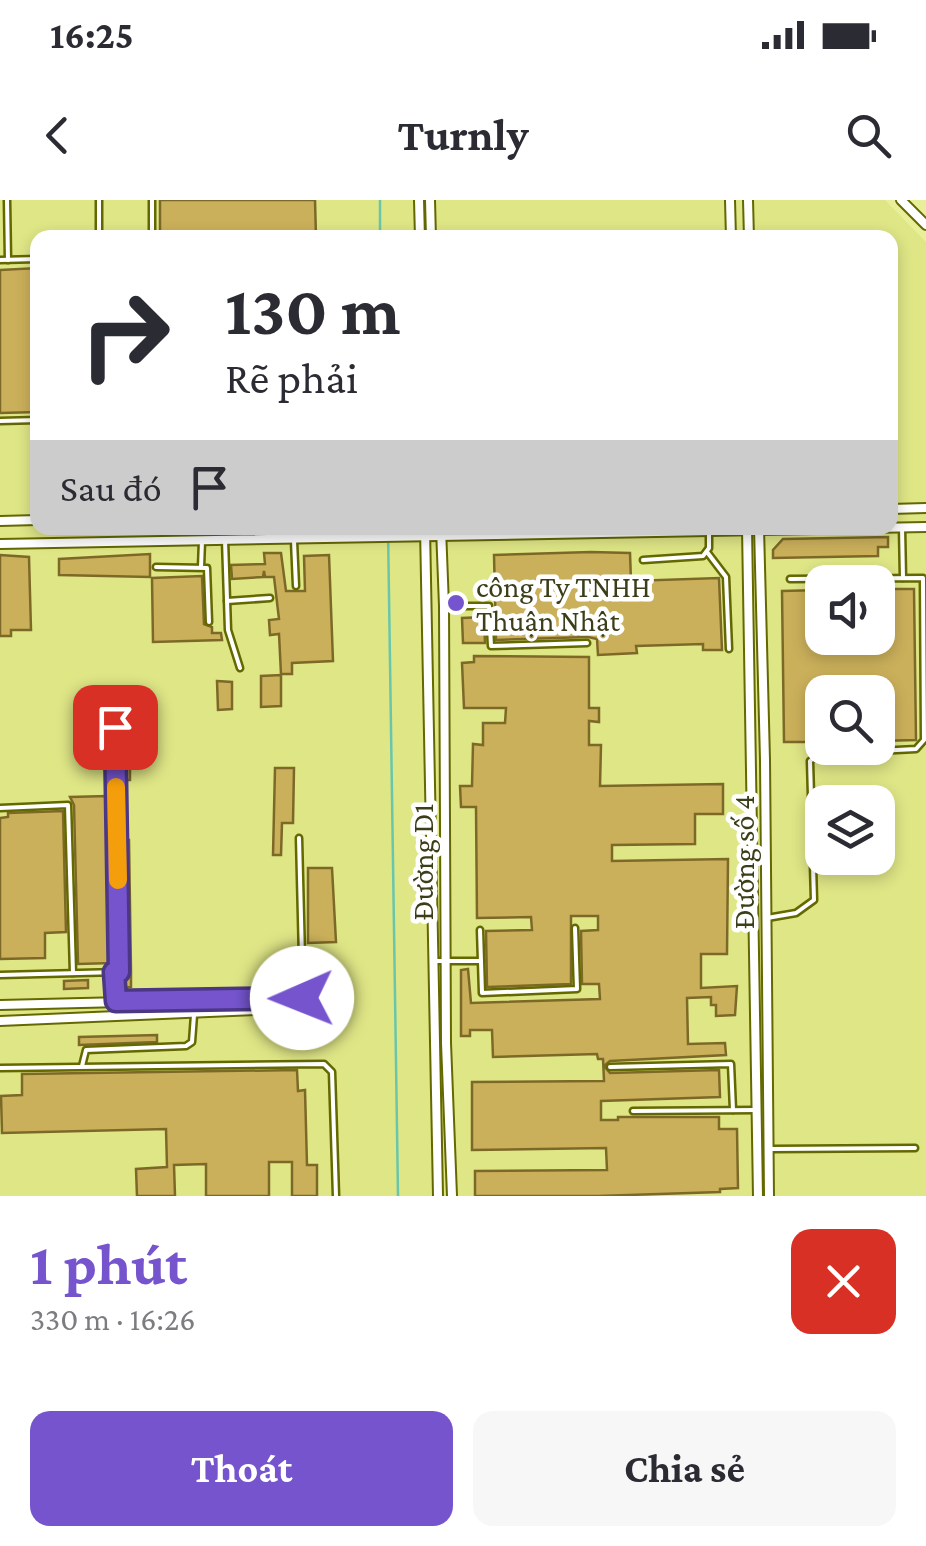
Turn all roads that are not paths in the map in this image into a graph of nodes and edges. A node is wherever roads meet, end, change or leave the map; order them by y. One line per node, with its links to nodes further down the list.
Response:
1 (7, 200): 17 (lane)
2 (99, 200): 10 (lane)
3 (152, 200): 11 (lane)
4 (420, 200): 12 (street)
5 (430, 200): 13 (street)
6 (730, 200): 14 (street)
7 (748, 200): 15 (street)
8 (900, 200): 9 (street)
9 (926, 226)
10 (99, 230)
11 (152, 230)
12 (420, 230)
13 (431, 230)
14 (732, 230)
15 (750, 230)
16 (0, 260): 17 (lane)
17 (8, 260): 18 (lane)
18 (30, 260)
19 (30, 420): 20 (lane)
20 (0, 421)
21 (926, 508): 22 (street)
22 (898, 509)
23 (24, 520): 24 (street); 25 (street); 41 (street)
24 (30, 520)
25 (0, 521)
26 (926, 527): 28 (street)
27 (898, 528): 28 (street)
28 (902, 528): 46 (lane)
29 (226, 535): 38 (street)
30 (287, 535): 37 (street)
31 (414, 535): 37 (street)
32 (425, 535): 58 (street, Đường D1)
33 (441, 535): 51 (street, Đường D1)
34 (709, 535): 42 (lane)
35 (747, 535): 61 (street, Đường số 4)
36 (759, 535): 62 (street, Đường số 4)
37 (289, 539): 38 (street); 48 (lane)
38 (226, 540): 39 (street); 50 (lane)
39 (202, 541): 41 (street); 44 (lane)
40 (0, 544): 41 (street)
41 (25, 544)
42 (708, 552): 43 (lane); 54 (lane)
43 (643, 560)
44 (201, 566): 45 (lane); 52 (lane)
45 (156, 568)
46 (903, 578): 47 (lane); 63 (lane)
47 (790, 579)
48 (296, 586)
49 (270, 598): 50 (lane)
50 (227, 600): 55 (lane)
51 (444, 606): 53 (lane); 57 (street, Đường D1)
52 (209, 622)
53 (588, 643)
54 (728, 650)
55 (240, 668)
56 (115, 727): 71 (lane)
57 (442, 730): 58 (street); 70 (street, Đường D1)
58 (429, 731): 69 (street, Đường D1)
59 (0, 808): 72 (lane)
60 (299, 838): 76 (lane)
61 (752, 841): 62 (street); 66 (street, Đường số 4)
62 (766, 841): 63 (street, Đường số 4)
63 (766, 918): 67 (street, Đường số 4)
64 (575, 928): 68 (lane)
65 (480, 930): 68 (lane)
66 (754, 946): 67 (street); 84 (street, Đường số 4)
67 (766, 946): 87 (street, Đường số 4)
68 (480, 961): 70 (lane)
69 (434, 962): 70 (lane); 88 (street, Đường D1)
70 (445, 962): 89 (street, Đường D1)
71 (114, 972): 72 (lane); 74 (lane)
72 (73, 973): 73 (lane)
73 (0, 976)
74 (116, 1001): 76 (street); 77 (street)
75 (332, 1002): 76 (street)
76 (302, 1003): 78 (street)
77 (0, 1005)
78 (194, 1015): 79 (street); 80 (lane)
79 (0, 1021)
80 (82, 1066): 82 (lane); 90 (lane)
81 (610, 1067): 83 (lane)
82 (0, 1068)
83 (733, 1110): 84 (lane); 85 (lane)
84 (756, 1110): 93 (street, Đường số 4)
85 (633, 1111)
86 (915, 1148): 87 (lane)
87 (767, 1149): 94 (street, Đường số 4)
88 (438, 1178): 89 (street); 91 (street, Đường D1)
89 (452, 1178): 92 (street, Đường D1)
90 (336, 1196)
91 (438, 1196)
92 (452, 1196)
93 (758, 1196)
94 (769, 1196)

